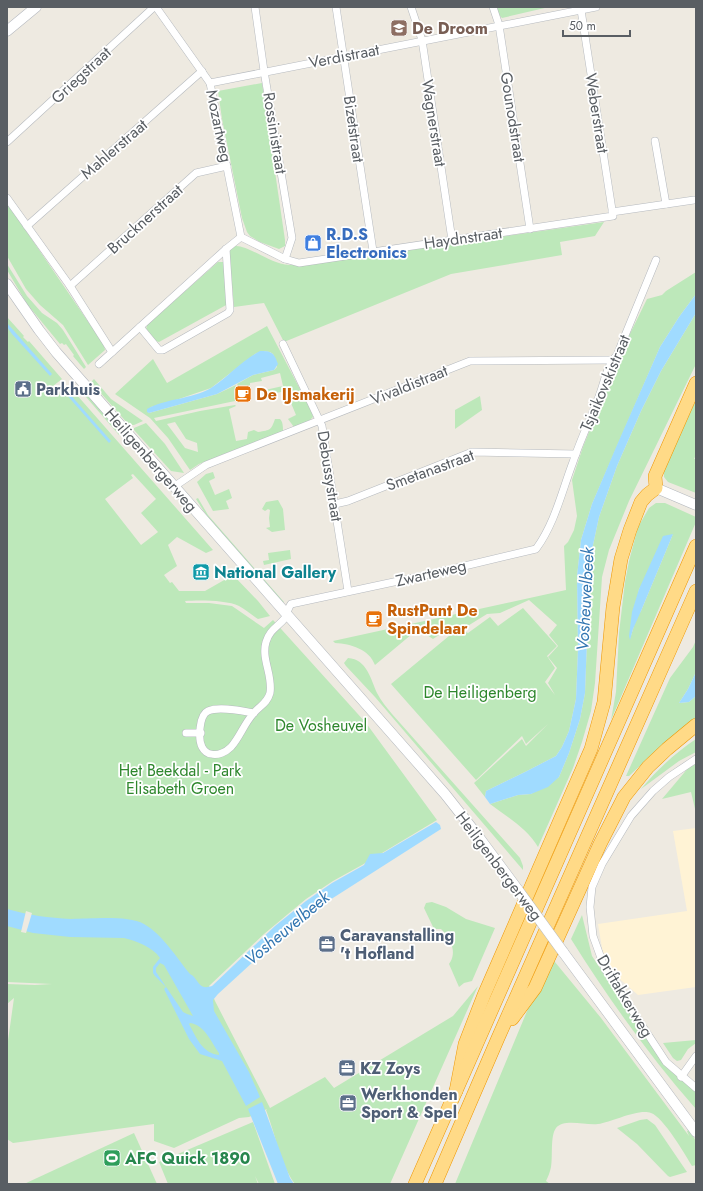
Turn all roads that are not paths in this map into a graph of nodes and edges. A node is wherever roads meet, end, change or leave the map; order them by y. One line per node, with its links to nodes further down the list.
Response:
1 (36, 7): 10 (main road)
2 (155, 7): 13 (street, Mozartweg); 17 (street, Griegstraat)
3 (255, 7): 14 (street, Rossinistraat)
4 (336, 7): 12 (street, Bizetstraat)
5 (411, 7): 11 (street, Wagnerstraat)
6 (493, 7): 9 (street, Gounodstraat)
7 (596, 7): 8 (street, Verdistraat)
8 (576, 9): 9 (street, Verdistraat); 22 (street, Weberstraat)
9 (499, 25): 11 (street, Verdistraat); 24 (street, Gounodstraat)
10 (7, 31)
11 (422, 40): 12 (street, Verdistraat); 26 (street, Wagnerstraat)
12 (344, 56): 14 (street, Verdistraat); 28 (street, Bizetstraat)
13 (202, 71): 15 (street, Mozartweg); 23 (street, Mahlerstraat)
14 (264, 72): 15 (street, Verdistraat); 29 (street, Rossinistraat)
15 (210, 83): 18 (street, Mozartweg)
16 (655, 141): 21 (street)
17 (7, 142)
18 (227, 166): 25 (street, Mozartweg); 32 (street, Brucknerstraat)
19 (7, 198): 23 (street)
20 (694, 200): 21 (street, Haydnstraat)
21 (666, 204): 22 (street, Haydnstraat)
22 (613, 214): 24 (street, Haydnstraat)
23 (26, 226): 32 (street)
24 (530, 228): 26 (street, Haydnstraat)
25 (241, 237): 27 (street); 29 (street, Haydnstraat)
26 (452, 240): 28 (street, Haydnstraat)
27 (226, 249): 33 (street); 33 (street)
28 (372, 251): 29 (street, Haydnstraat)
29 (285, 259)
30 (656, 260): 36 (street, Tsjaikovskistraat)
31 (7, 284): 41 (main road, Heiligenbergerweg)
32 (70, 286): 35 (street)
33 (140, 327): 35 (street)
34 (283, 344): 39 (street, Debussystraat)
35 (112, 352): 37 (street)
36 (612, 360): 39 (street, Vivaldistraat); 40 (street, Tsjaikovskistraat)
37 (99, 364)
38 (696, 383): 42 (highway)
39 (320, 420): 41 (street, Vivaldistraat); 43 (street, Debussystraat)
40 (576, 454): 43 (street, Smetanastraat); 45 (street, Tsjaikovskistraat)
41 (175, 486): 49 (main road, Heiligenbergerweg)
42 (656, 488): 44 (main road); 59 (highway)
43 (335, 504): 47 (street, Debussystraat)
44 (695, 504)
45 (557, 508): 47 (street, Zwarteweg)
46 (696, 546): 59 (highway)
47 (348, 591): 49 (street, Zwarteweg)
48 (696, 591): 55 (highway)
49 (287, 613): 50 (street); 60 (main road, Heiligenbergerweg, bridge)
50 (254, 713): 53 (street); 53 (street)
51 (696, 725): 55 (highway)
52 (186, 733): 53 (street)
53 (201, 733)
54 (696, 759): 57 (street, Driftakkerweg)
55 (498, 1038): 62 (highway)
56 (696, 1056): 57 (street)
57 (681, 1077): 58 (street, Driftakkerweg)
58 (696, 1088)
59 (456, 1090): 61 (highway)
60 (696, 1132)
61 (415, 1184)
62 (435, 1184)

